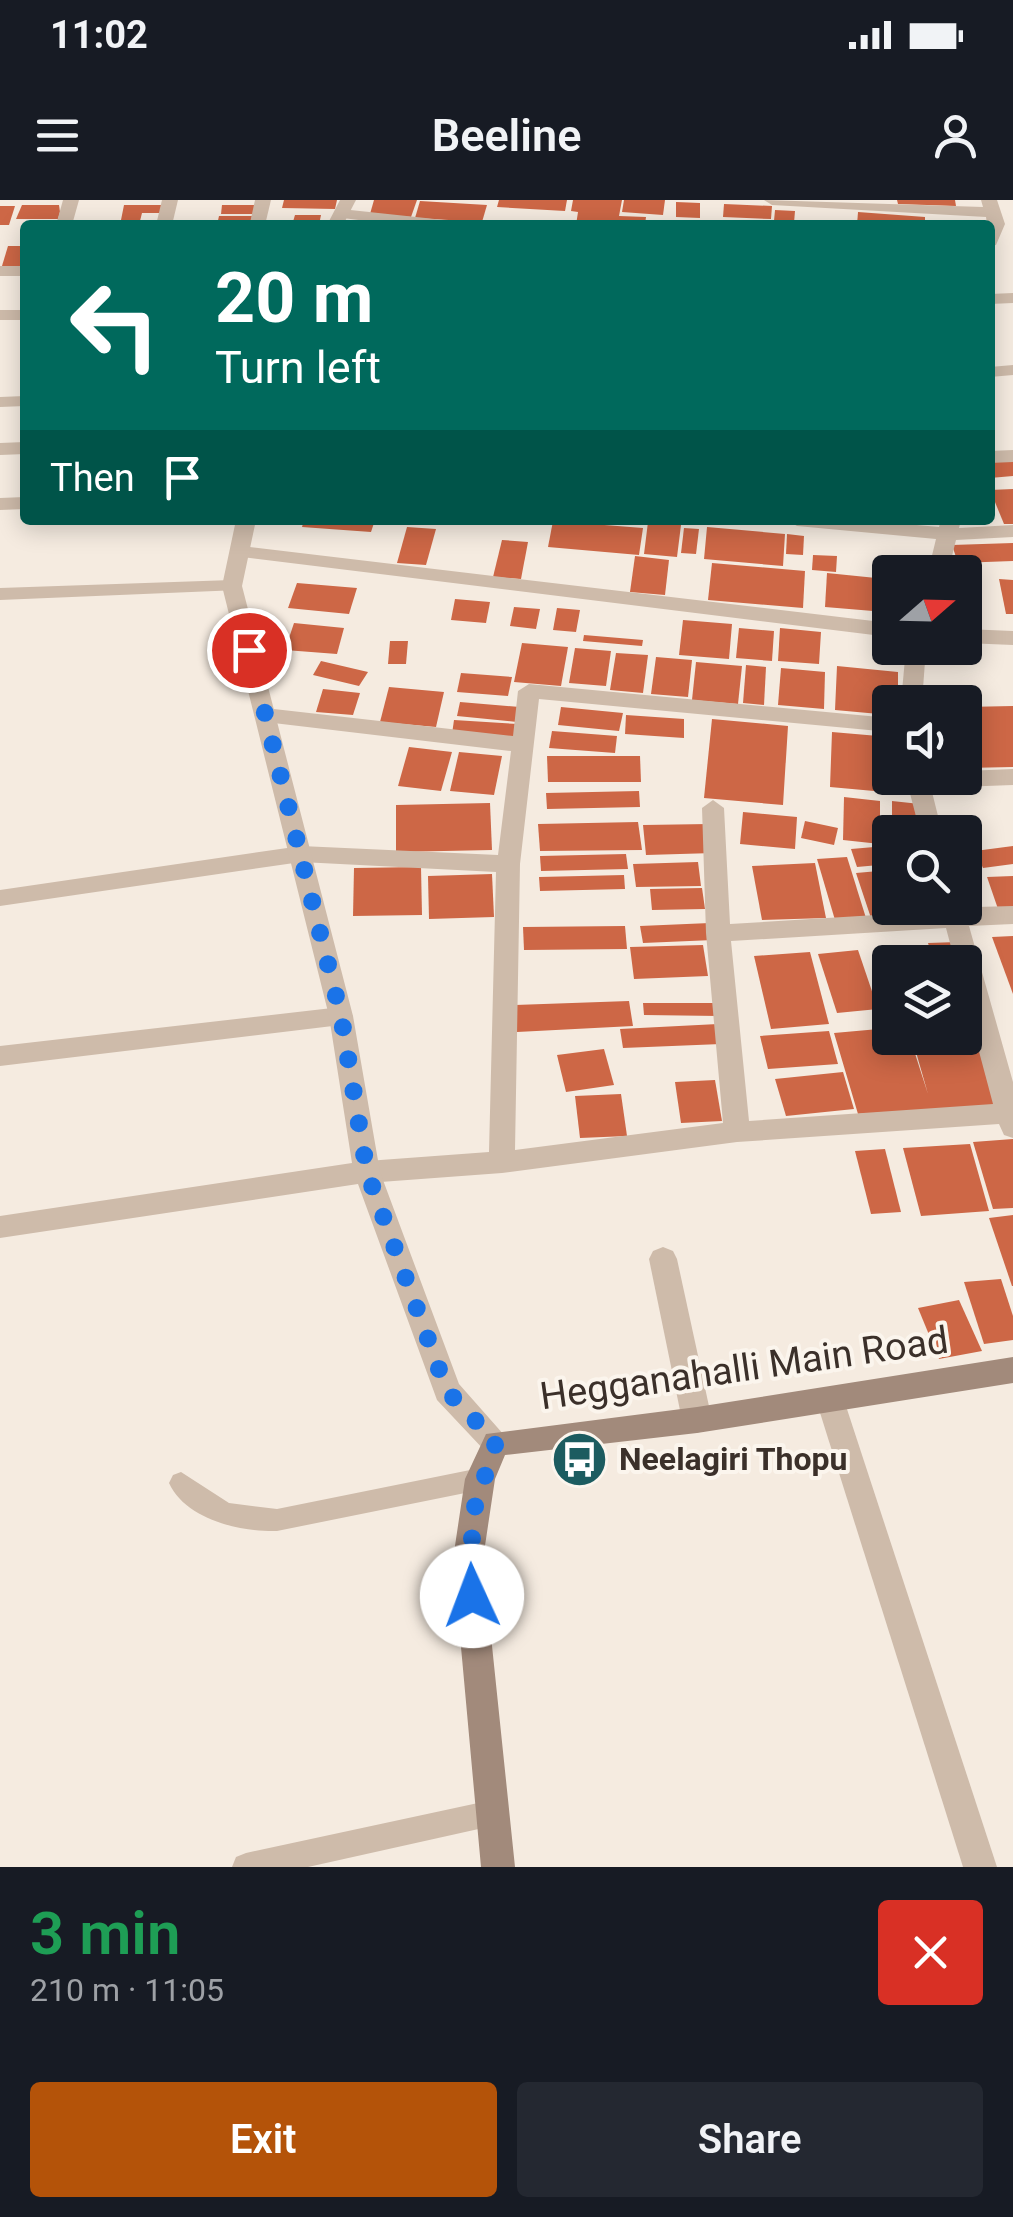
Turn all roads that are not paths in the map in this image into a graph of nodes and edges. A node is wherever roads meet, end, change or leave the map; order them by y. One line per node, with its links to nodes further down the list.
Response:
1 (772, 200): 4 (street)
2 (341, 213): 3 (street)
3 (401, 220)
4 (996, 220)
5 (245, 525): 9 (street)
6 (907, 525): 7 (street)
7 (951, 527): 8 (street); 10 (street)
8 (1013, 531)
9 (241, 552): 11 (street); 13 (street)
10 (943, 555)
11 (232, 586): 12 (street); 16 (street)
12 (0, 594)
13 (872, 628)
14 (982, 637): 15 (street)
15 (1013, 638)
16 (265, 715): 18 (street); 22 (street)
17 (872, 722): 18 (street)
18 (523, 745): 23 (street)
19 (1013, 777): 20 (street)
20 (982, 778)
21 (713, 808): 29 (street)
22 (301, 854): 23 (street); 24 (street); 30 (street)
23 (508, 864): 34 (street)
24 (0, 898)
25 (982, 914): 26 (street)
26 (1013, 915)
27 (872, 921): 29 (street)
28 (957, 925): 32 (street)
29 (718, 934): 33 (street)
30 (341, 1016): 31 (street); 35 (street)
31 (0, 1056)
32 (1011, 1118): 33 (street)
33 (736, 1132): 34 (street)
34 (502, 1162): 35 (street)
35 (367, 1172): 36 (street); 41 (street)
36 (0, 1228)
37 (663, 1259): 40 (street)
38 (1013, 1370): 39 (main road, Hegganahalli Main Road)
39 (830, 1400): 40 (main road, Hegganahalli Main Road); 48 (street)
40 (697, 1420): 41 (main road, Hegganahalli Main Road)
41 (496, 1442): 42 (main road)
42 (480, 1479): 43 (lane); 44 (main road)
43 (181, 1483)
44 (492, 1813): 45 (lane); 47 (main road)
45 (288, 1862): 46 (lane)
46 (246, 1867)
47 (498, 1867)
48 (980, 1867)

